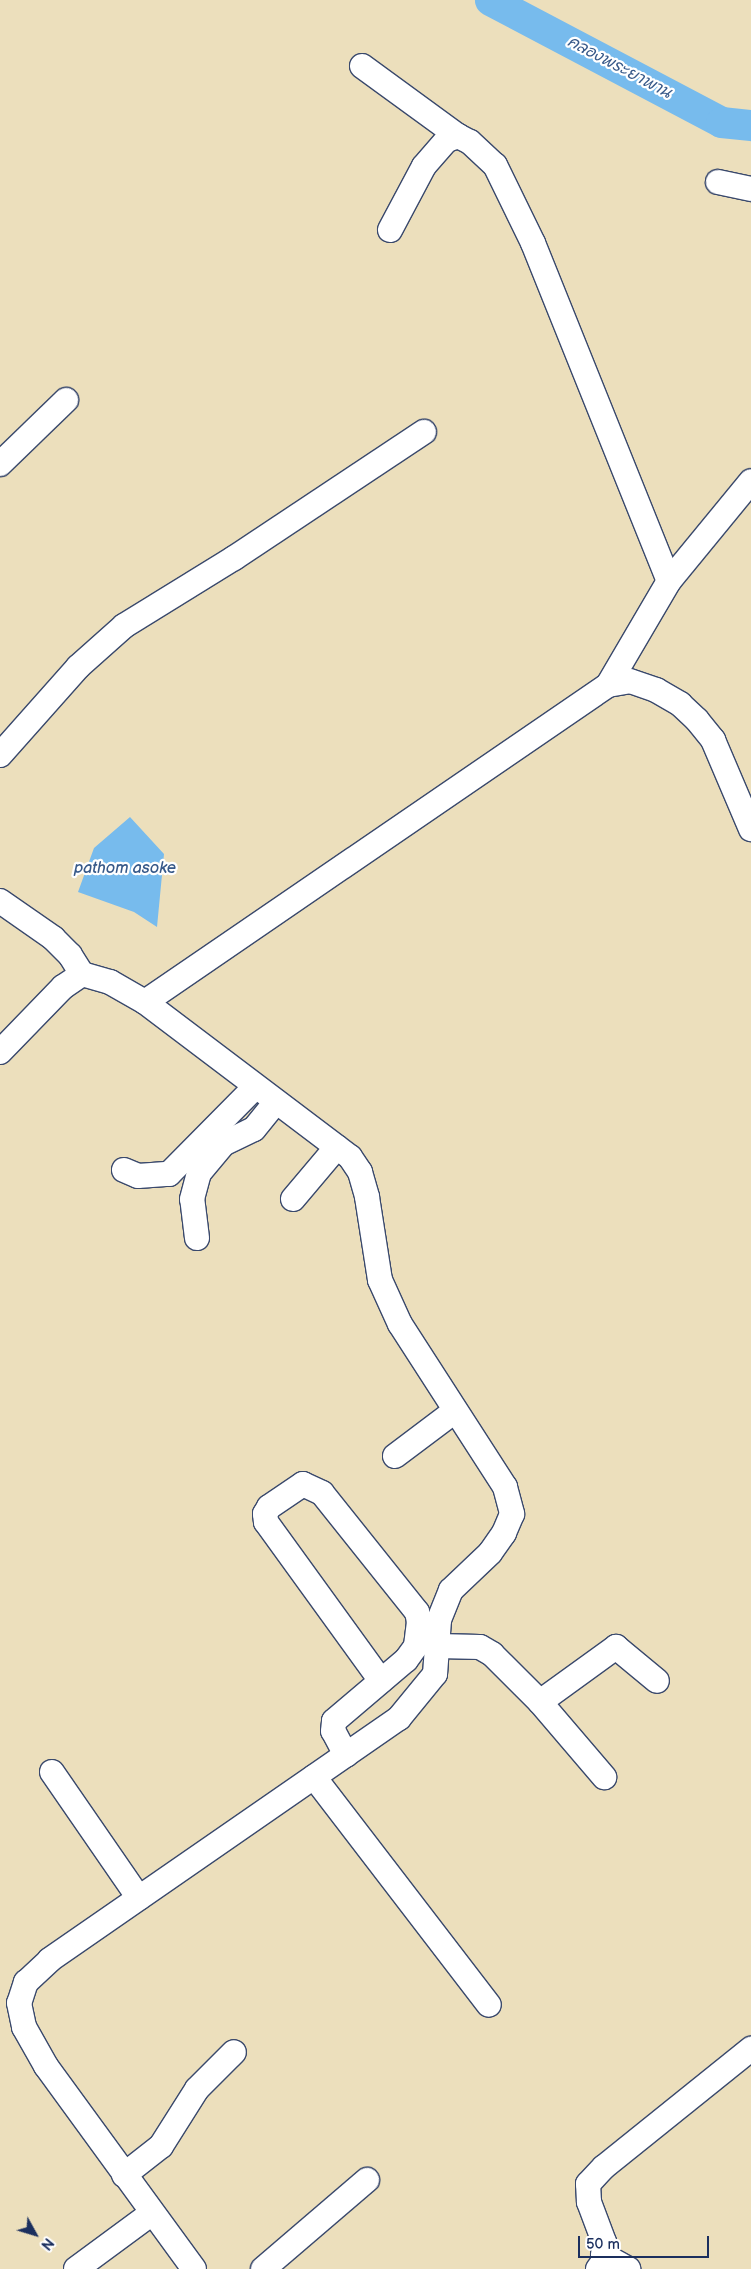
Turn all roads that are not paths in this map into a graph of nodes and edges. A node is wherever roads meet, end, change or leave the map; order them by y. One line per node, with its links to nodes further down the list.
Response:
1 (362, 66): 2 (street)
2 (458, 136): 5 (street); 10 (street)
3 (718, 182): 4 (street)
4 (751, 189)
5 (390, 230)
6 (66, 400): 8 (street)
7 (424, 432): 12 (street)
8 (0, 464)
9 (751, 481): 10 (street)
10 (669, 581): 11 (street)
11 (608, 685): 13 (street); 16 (street)
12 (0, 755)
13 (751, 829)
14 (0, 901): 15 (street)
15 (82, 974): 16 (street); 17 (street)
16 (145, 1002): 18 (street)
17 (0, 1052)
18 (255, 1087): 19 (street); 21 (street)
19 (276, 1102): 20 (street); 23 (street)
20 (336, 1147): 22 (street); 24 (street)
21 (124, 1170)
22 (292, 1199)
23 (197, 1238)
24 (455, 1411): 25 (street); 26 (street)
25 (395, 1456)
26 (438, 1646): 29 (street); 30 (street)
27 (381, 1680): 27 (street); 30 (street)
28 (657, 1681): 29 (street)
29 (540, 1702): 33 (street)
30 (346, 1755): 32 (street)
31 (52, 1772): 34 (street)
32 (314, 1777): 34 (street); 35 (street)
33 (604, 1777)
34 (139, 1898): 38 (street)
35 (489, 2005)
36 (234, 2052): 38 (street)
37 (750, 2052): 41 (street)
38 (124, 2175): 40 (street)
39 (367, 2180): 44 (street)
40 (152, 2212): 42 (street); 43 (street)
41 (600, 2262): 45 (street)
42 (76, 2269)
43 (194, 2269)
44 (263, 2269)
45 (628, 2269)

